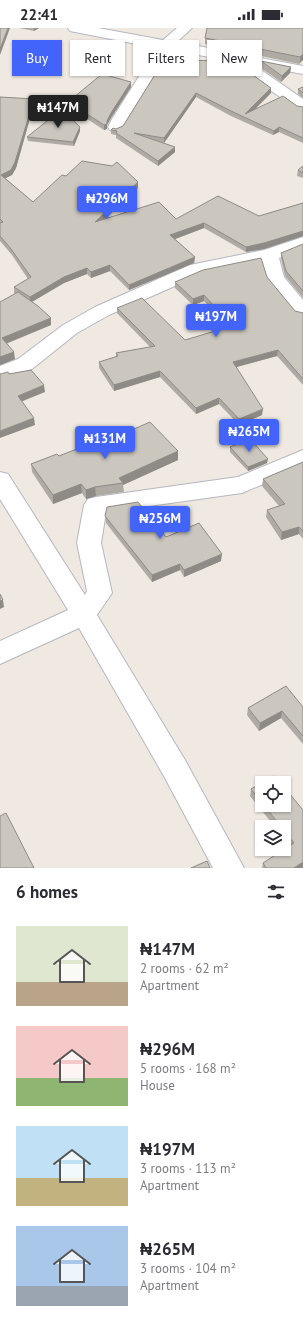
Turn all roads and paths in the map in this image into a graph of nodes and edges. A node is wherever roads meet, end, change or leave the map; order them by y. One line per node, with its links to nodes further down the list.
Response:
1 (75, 28): 3 (street)
2 (185, 28): 4 (street)
3 (144, 40)
4 (172, 40)
5 (262, 62): 6 (street)
6 (303, 70)
7 (147, 76): 10 (street)
8 (259, 76): 9 (street)
9 (303, 106)
10 (116, 127)
11 (303, 242): 12 (street)
12 (268, 255): 13 (street); 14 (street)
13 (303, 312)
14 (0, 373)
15 (303, 458): 17 (street)
16 (0, 480): 17 (street)
17 (84, 614): 18 (street); 19 (street)
18 (0, 653)
19 (228, 868)

